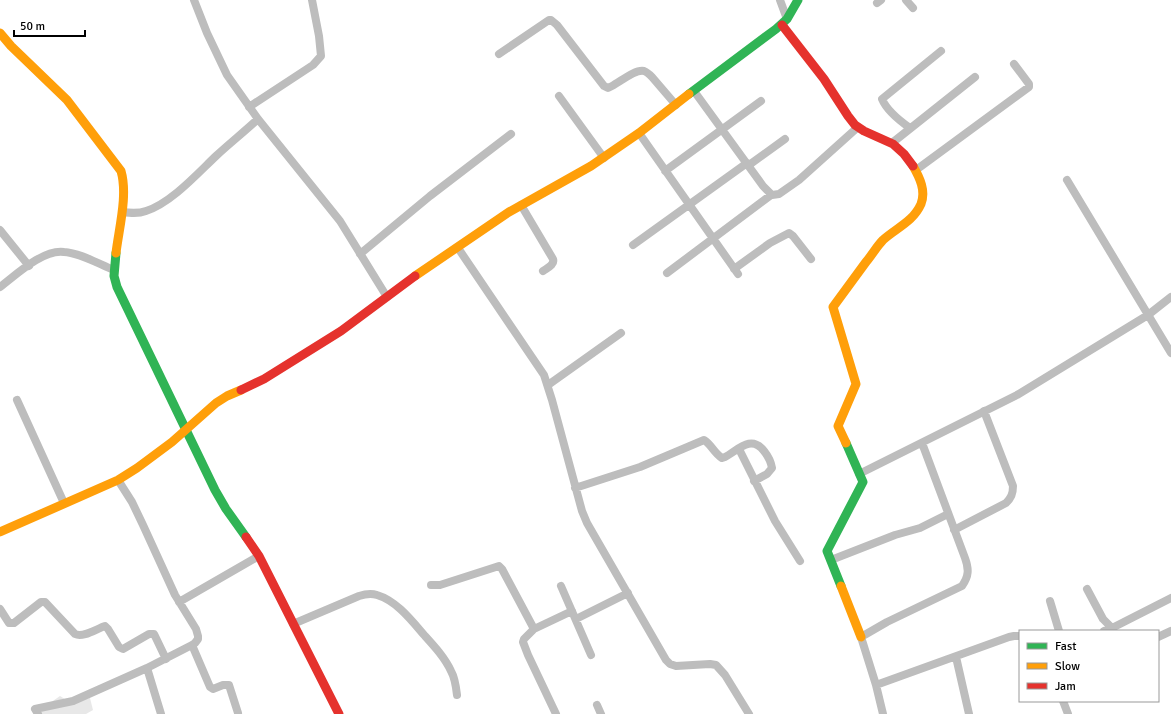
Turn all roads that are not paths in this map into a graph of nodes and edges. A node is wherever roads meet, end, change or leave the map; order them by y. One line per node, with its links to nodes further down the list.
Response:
1 (194, 0): 17 (street)
2 (312, 0): 17 (street)
3 (780, 0): 7 (street)
4 (798, 0): 7 (street)
5 (906, 0): 6 (street)
6 (913, 8)
7 (784, 22): 13 (street); 19 (street)
8 (0, 33): 34 (street)
9 (941, 50): 20 (street)
10 (499, 54): 16 (street)
11 (1014, 64): 28 (street)
12 (975, 77): 20 (street)
13 (694, 91): 16 (street); 21 (street)
14 (559, 96): 26 (street)
15 (761, 101): 21 (street)
16 (676, 105): 22 (street)
17 (249, 107): 18 (street)
18 (258, 120): 34 (street); 39 (street)
19 (858, 127): 25 (street); 31 (street)
20 (910, 128): 25 (street)
21 (723, 129): 27 (street); 29 (street)
22 (639, 133): 26 (street); 29 (street)
23 (511, 134): 39 (street)
24 (785, 139): 27 (street)
25 (892, 143): 28 (street)
26 (604, 158): 33 (street)
27 (748, 164): 31 (street); 32 (street)
28 (916, 170): 57 (street)
29 (666, 171): 32 (street)
30 (1067, 180): 48 (street)
31 (771, 195): 36 (street)
32 (689, 204): 36 (street); 37 (street)
33 (521, 205): 38 (street); 43 (street)
34 (122, 212): 42 (street)
35 (0, 230): 41 (street)
36 (713, 238): 40 (street); 44 (street)
37 (633, 245)
38 (458, 248): 46 (street); 51 (street)
39 (360, 254): 46 (street)
40 (811, 259)
41 (28, 266): 42 (street); 45 (street)
42 (114, 270): 54 (street)
43 (543, 271)
44 (667, 274)
45 (0, 287)
46 (387, 297): 54 (street)
47 (1171, 297): 48 (street)
48 (1148, 315): 50 (street); 53 (street)
49 (620, 334): 51 (street)
50 (1171, 353)
51 (548, 384): 60 (street)
52 (18, 400): 61 (street)
53 (984, 411): 55 (street); 63 (street)
54 (186, 430): 58 (street); 65 (street)
55 (922, 443): 57 (street); 62 (street)
56 (739, 449): 59 (street); 59 (street); 60 (street)
57 (859, 474): 66 (street)
58 (118, 480): 61 (street); 73 (street)
59 (754, 481): 67 (street)
60 (575, 488): 71 (street)
61 (64, 503): 64 (street)
62 (948, 514): 63 (street); 66 (street)
63 (954, 530): 85 (street)
64 (0, 532)
65 (259, 556): 73 (street); 78 (street)
66 (831, 560): 85 (street)
67 (800, 561)
68 (431, 586): 79 (street)
69 (561, 586): 76 (street)
70 (1087, 589): 81 (street)
71 (628, 593): 77 (street); 101 (street)
72 (1171, 598): 81 (street)
73 (179, 602): 86 (street)
74 (1050, 602): 80 (street)
75 (0, 609): 89 (street)
76 (572, 611): 77 (street); 79 (street)
77 (576, 619): 87 (street)
78 (294, 624): 92 (street); 98 (street)
79 (534, 629): 99 (street)
80 (1059, 630)
81 (1108, 630)
82 (1171, 631): 84 (street)
83 (1019, 636): 88 (street)
84 (1159, 637)
85 (861, 638): 91 (street)
86 (192, 645): 89 (street); 96 (street)
87 (591, 655)
88 (956, 656): 91 (street); 103 (street)
89 (166, 659): 90 (street)
90 (147, 668): 95 (street); 97 (street)
91 (876, 685): 102 (street)
92 (457, 695)
93 (1063, 702): 104 (street)
94 (597, 705): 100 (street)
95 (34, 712)
96 (238, 713)
97 (161, 714)
98 (339, 714)
99 (556, 714)
100 (601, 714)
101 (749, 714)
102 (883, 714)
103 (969, 714)
104 (1068, 714)

